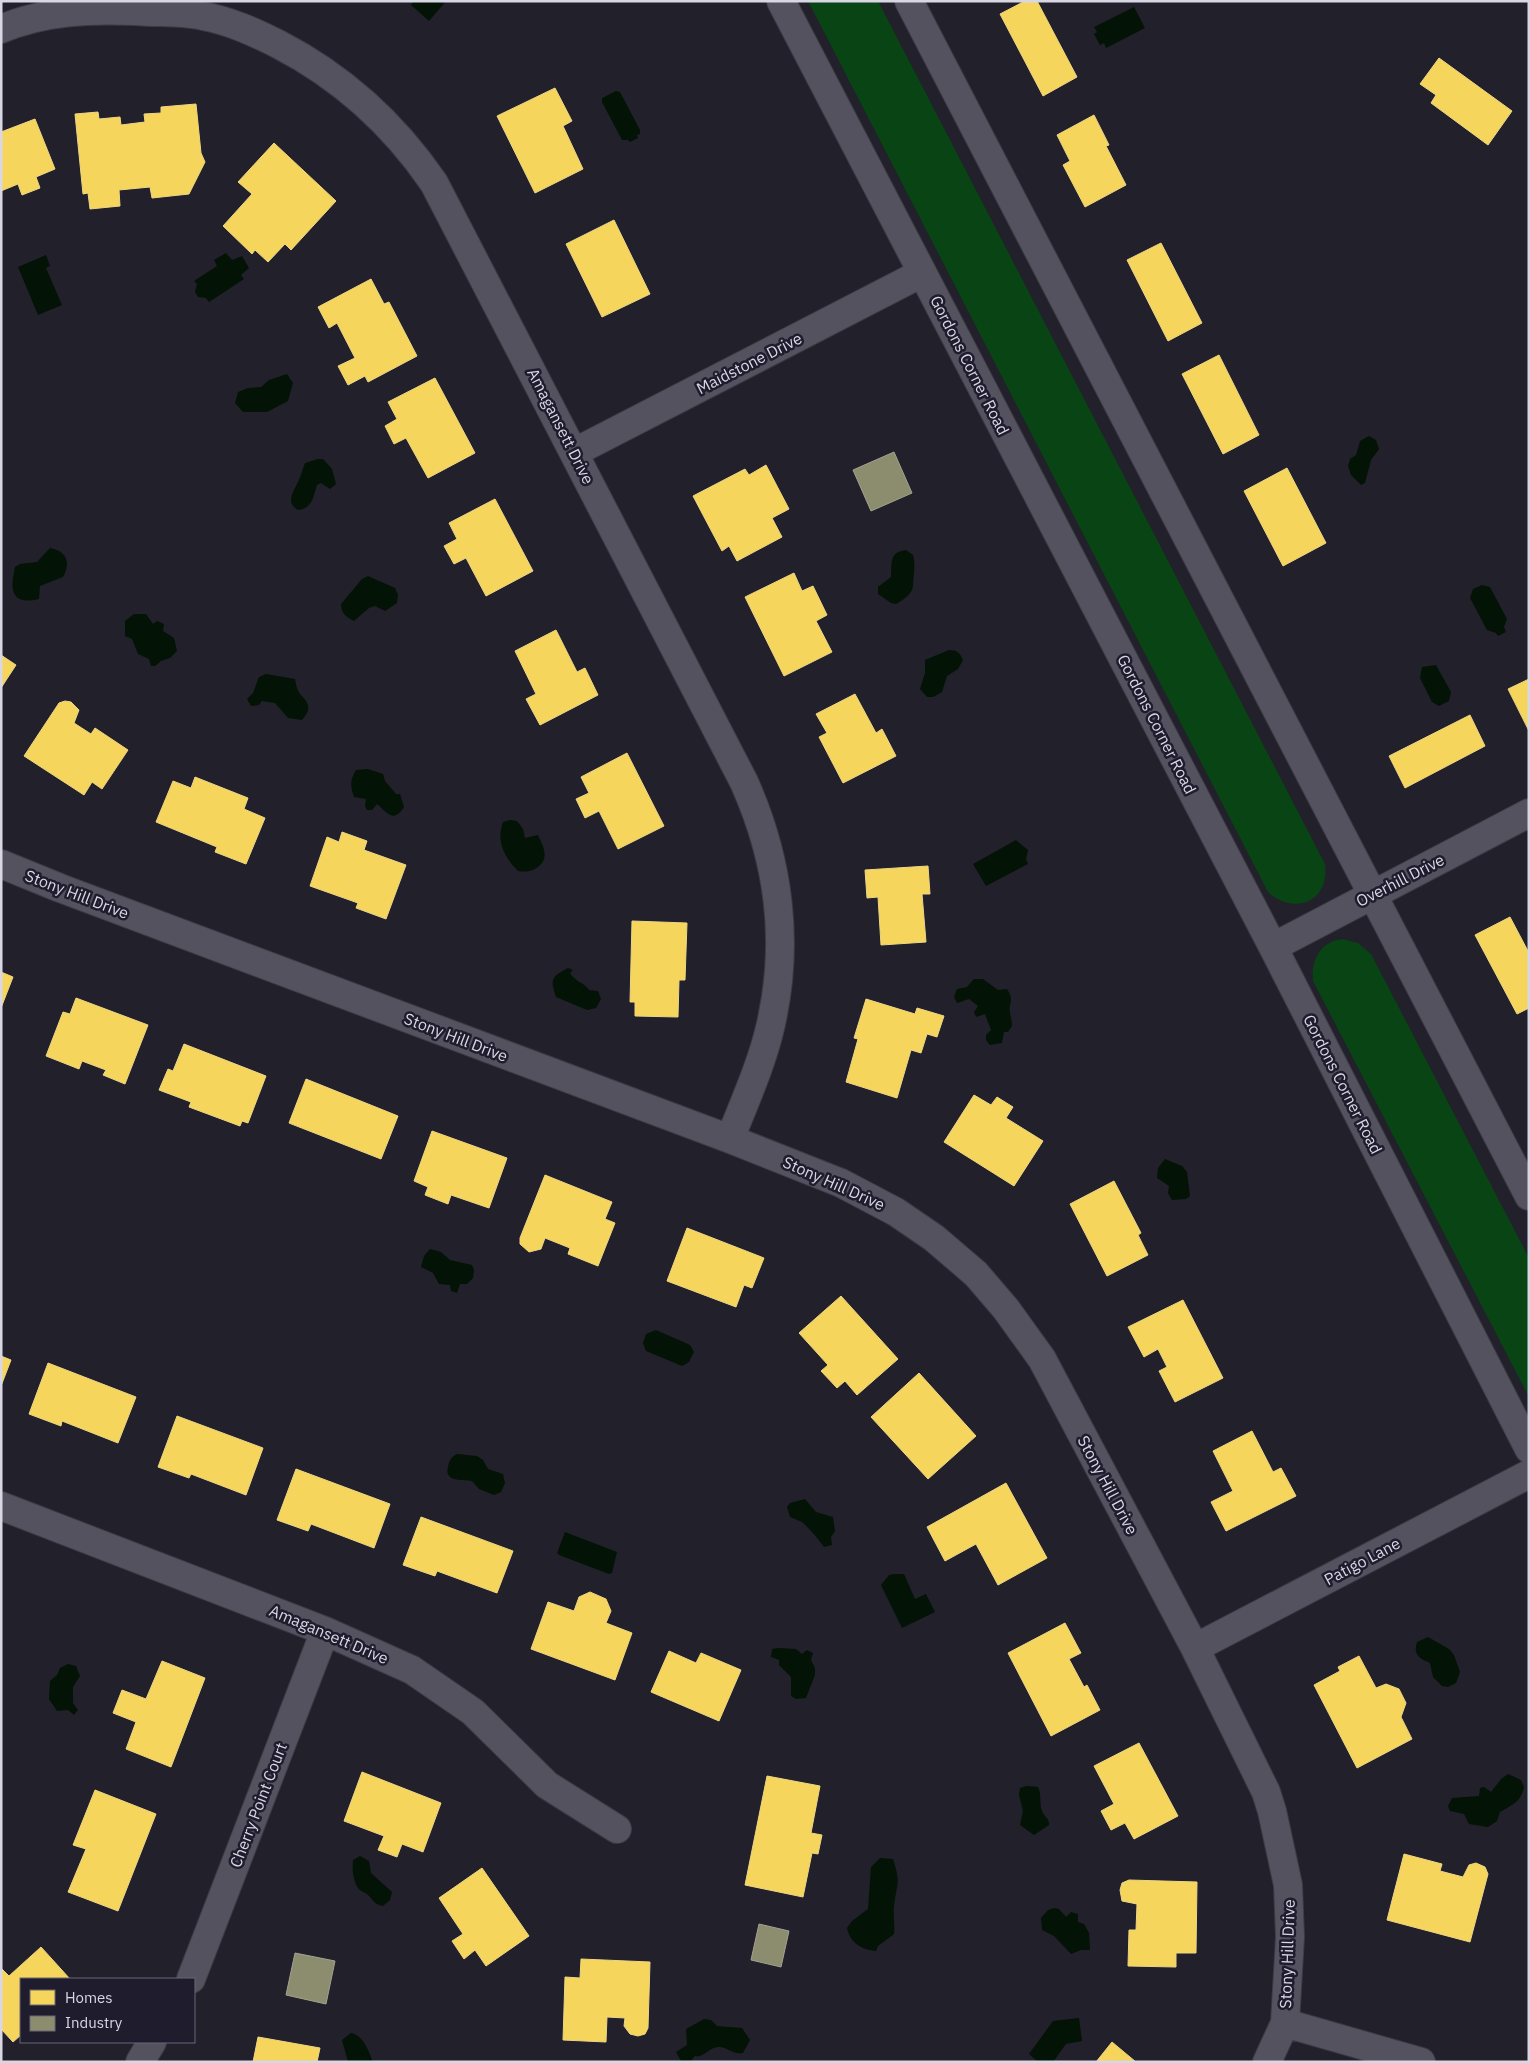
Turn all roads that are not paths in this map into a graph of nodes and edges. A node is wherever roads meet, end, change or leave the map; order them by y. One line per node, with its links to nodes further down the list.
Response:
1 (781, 1): 5 (street, Gordons Corner Road)
2 (909, 1): 9 (street)
3 (205, 8): 4 (street, Amagansett Drive); 6 (street, Amagansett Drive)
4 (1, 29)
5 (922, 273): 6 (street, Maidstone Drive); 10 (street, Gordons Corner Road)
6 (575, 452): 11 (street, Amagansett Drive)
7 (1529, 813): 9 (street, Overhill Drive)
8 (1, 864): 11 (street, Stony Hill Drive)
9 (1372, 894): 10 (street, Overhill Drive); 12 (street)
10 (1273, 947): 13 (street, Gordons Corner Road)
11 (730, 1139): 17 (street, Stony Hill Drive)
12 (1529, 1196)
13 (1529, 1449)
14 (1529, 1474): 17 (street, Patigo Lane)
15 (1, 1506): 16 (street, Amagansett Drive)
16 (325, 1631): 18 (street, Amagansett Drive); 19 (street, Cherry Point Court)
17 (1195, 1648): 20 (street, Stony Hill Drive)
18 (617, 1829)
19 (191, 1978)
20 (1285, 2023): 23 (street, Stony Hill Drive); 24 (street)
21 (151, 2043): 22 (street)
22 (140, 2062)
23 (1267, 2062)
24 (1421, 2062)

